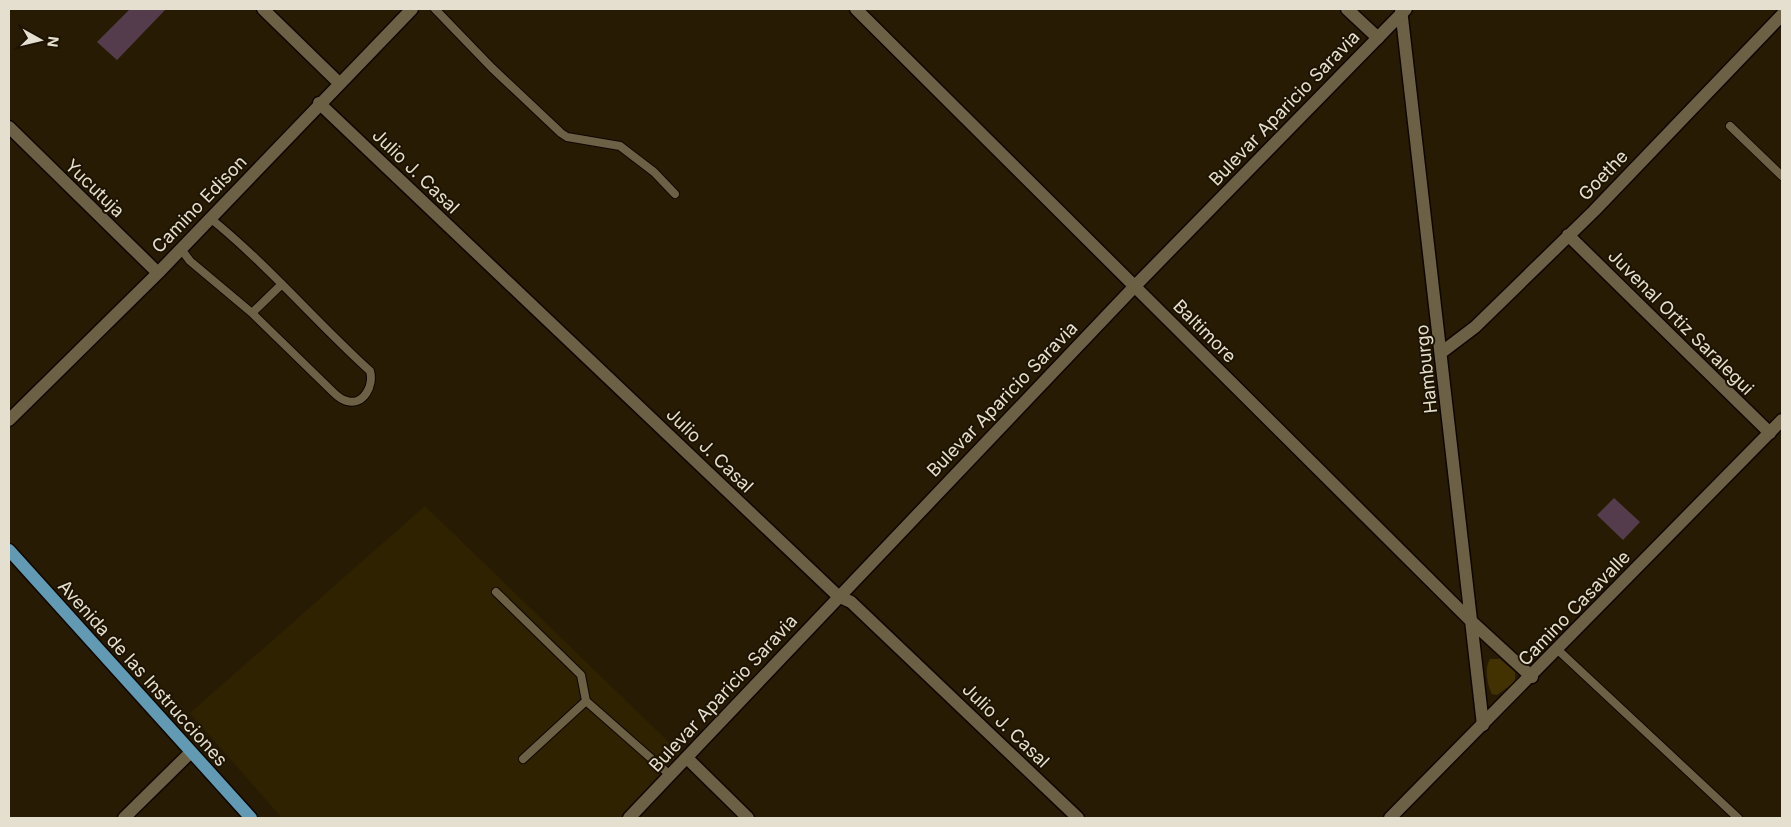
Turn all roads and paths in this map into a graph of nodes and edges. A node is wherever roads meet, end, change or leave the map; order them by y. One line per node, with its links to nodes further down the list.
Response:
1 (262, 9): 9 (street)
2 (412, 9): 9 (street, Camino Edison)
3 (435, 9): 14 (lane)
4 (1347, 9): 8 (street)
5 (1403, 10): 8 (street, Bulevar Aparicio Saravia); 22 (street, Hamburgo)
6 (862, 11): 20 (street, Baltimore)
7 (1782, 15): 16 (street, Goethe)
8 (1378, 38): 20 (street, Bulevar Aparicio Saravia)
9 (339, 83): 10 (street, Camino Edison)
10 (320, 104): 15 (street, Camino Edison); 28 (street, Julio J. Casal)
11 (1730, 126): 13 (lane)
12 (9, 127): 18 (street, Yucutuja)
13 (1782, 176)
14 (675, 194)
15 (210, 218): 17 (street, Camino Edison); 19 (lane)
16 (1568, 235): 22 (street, Goethe); 25 (street, Juvenal Ortiz Saralegui)
17 (181, 249): 18 (street, Camino Edison); 21 (lane)
18 (158, 273): 23 (street, Camino Edison)
19 (282, 284): 21 (lane); 21 (lane)
20 (1135, 286): 28 (street, Bulevar Aparicio Saravia); 29 (street, Baltimore)
21 (252, 313)
22 (1442, 352): 29 (street, Hamburgo)
23 (9, 420)
24 (1782, 420): 25 (street, Camino Casavalle)
25 (1770, 433): 30 (street, Camino Casavalle)
26 (9, 550): 34 (main road, Avenida de las Instrucciones)
27 (496, 592): 32 (lane)
28 (838, 596): 35 (street, Bulevar Aparicio Saravia); 42 (street, Julio J. Casal)
29 (1472, 622): 31 (street, Baltimore); 33 (street, Hamburgo)
30 (1558, 650): 31 (street, Camino Casavalle); 44 (lane)
31 (1532, 677): 33 (street, Camino Casavalle)
32 (586, 701): 36 (lane); 37 (lane)
33 (1483, 725): 43 (street, Camino Casavalle)
34 (191, 752): 38 (street); 39 (main road, Avenida de las Instrucciones)
35 (687, 758): 37 (street, Bulevar Aparicio Saravia); 41 (street)
36 (523, 759)
37 (670, 775): 40 (street, Bulevar Aparicio Saravia)
38 (124, 818)
39 (250, 818)
40 (629, 818)
41 (748, 818)
42 (1078, 818)
43 (1390, 818)
44 (1738, 818)

